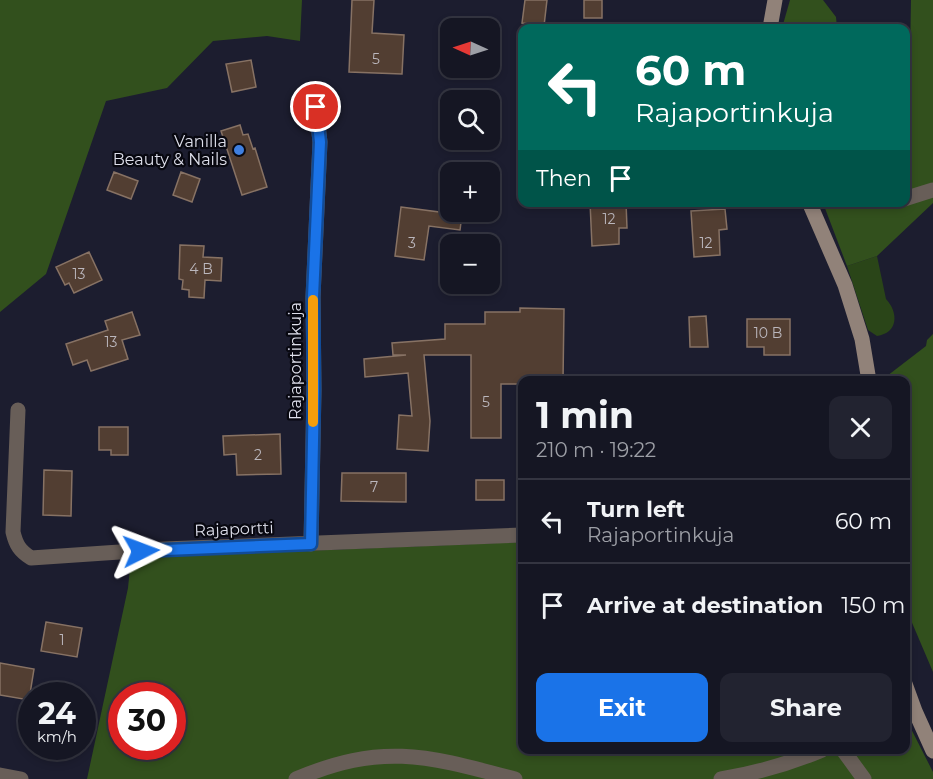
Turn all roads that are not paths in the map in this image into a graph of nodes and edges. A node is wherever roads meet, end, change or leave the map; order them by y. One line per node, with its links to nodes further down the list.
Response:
1 (775, 0): 2 (street)
2 (771, 24)
3 (316, 107): 10 (street, Rajaportinkuja)
4 (933, 190): 5 (street)
5 (910, 197)
6 (811, 207): 7 (street)
7 (868, 376)
8 (18, 410): 10 (street, Rajaportti)
9 (518, 535): 10 (street, Rajaportti)
10 (311, 544)
11 (910, 697): 12 (street)
12 (933, 751)
13 (813, 754): 19 (street)
14 (846, 754): 20 (street)
15 (0, 775): 16 (street)
16 (21, 779)
17 (296, 779): 18 (street)
18 (515, 779)
19 (721, 779)
20 (864, 779)

